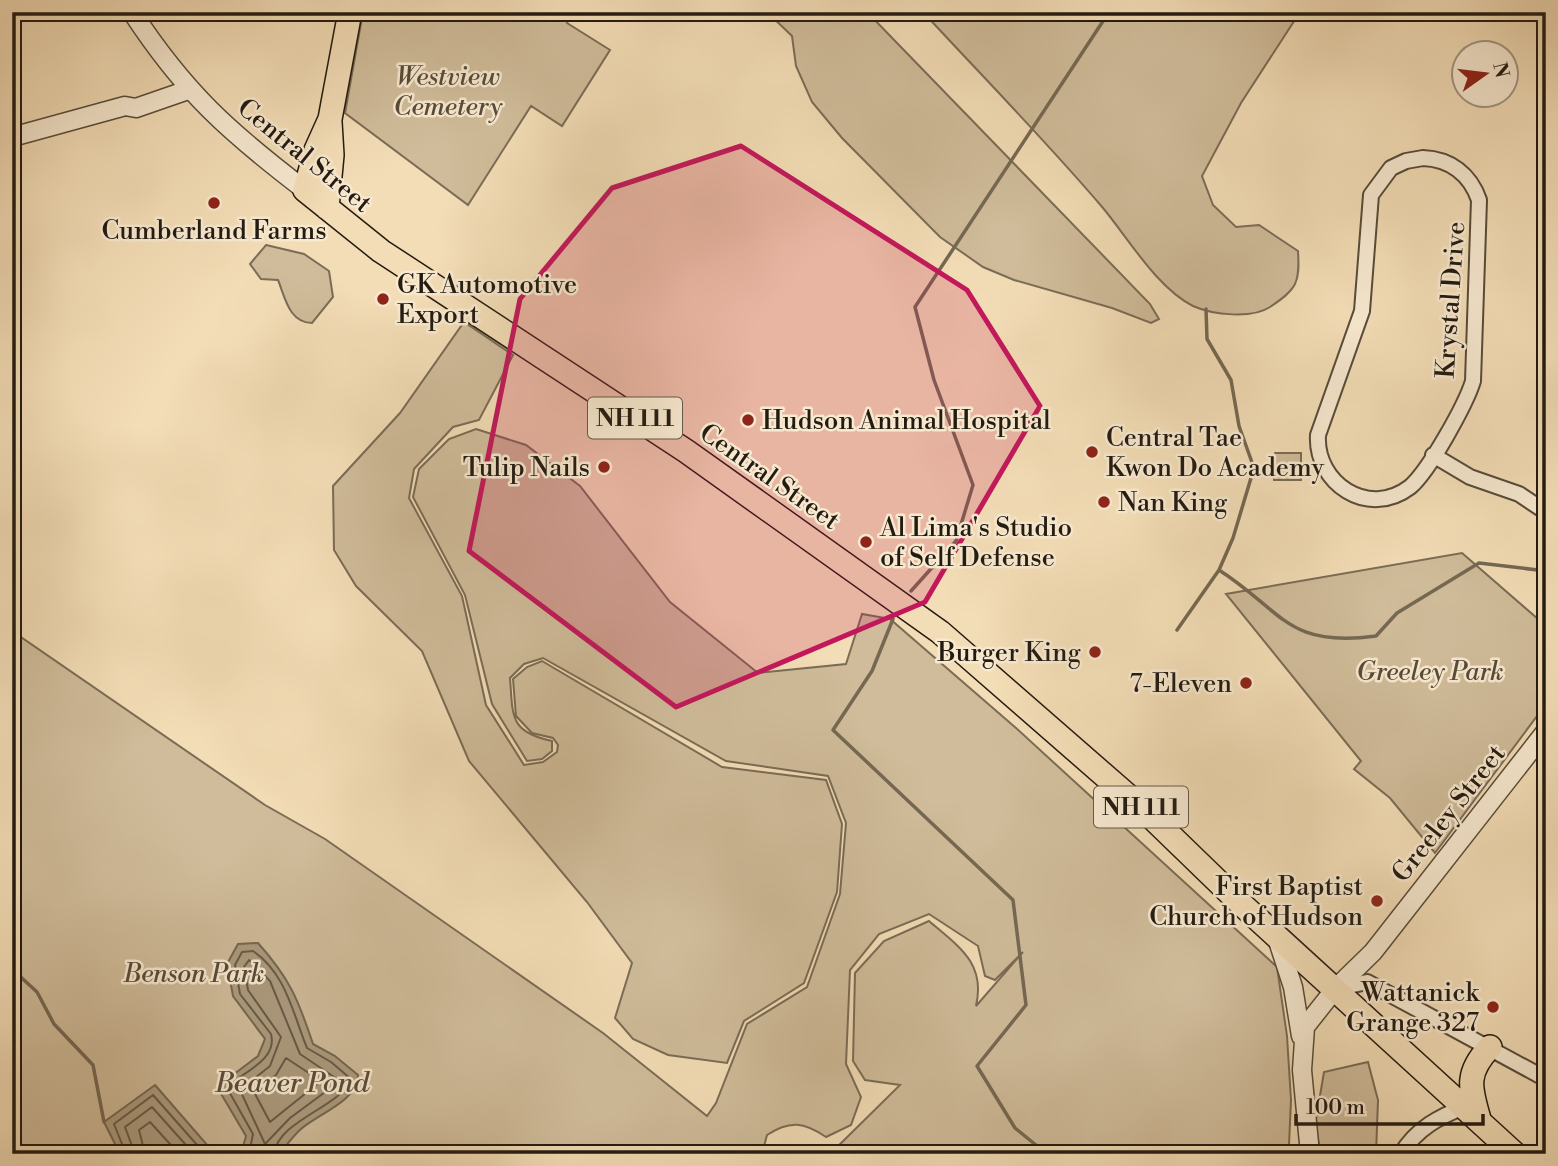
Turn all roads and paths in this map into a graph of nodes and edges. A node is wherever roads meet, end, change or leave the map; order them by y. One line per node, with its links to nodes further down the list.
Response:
1 (132, 12): 3 (street, Central Street)
2 (350, 12): 4 (main road)
3 (188, 90): 5 (street); 6 (street, Central Street)
4 (330, 119): 6 (main road); 7 (main road)
5 (12, 137)
6 (305, 190): 7 (main road, Central Street / NH 111)
7 (327, 208): 11 (main road, Central Street / NH 111)
8 (1433, 455): 8 (street, Krystal Drive); 9 (street)
9 (1546, 512)
10 (1546, 731): 12 (street, Greeley Street)
11 (1276, 935): 12 (main road, Central Street / NH 111); 13 (street)
12 (1335, 989): 13 (street, Greeley Street); 14 (street); 16 (main road, Central Street / NH 111)
13 (1303, 1044): 17 (street)
14 (1490, 1047): 15 (street); 16 (main road)
15 (1546, 1079)
16 (1473, 1113): 18 (street); 19 (main road, Central Street / NH 111)
17 (1310, 1154)
18 (1401, 1154)
19 (1515, 1154)

